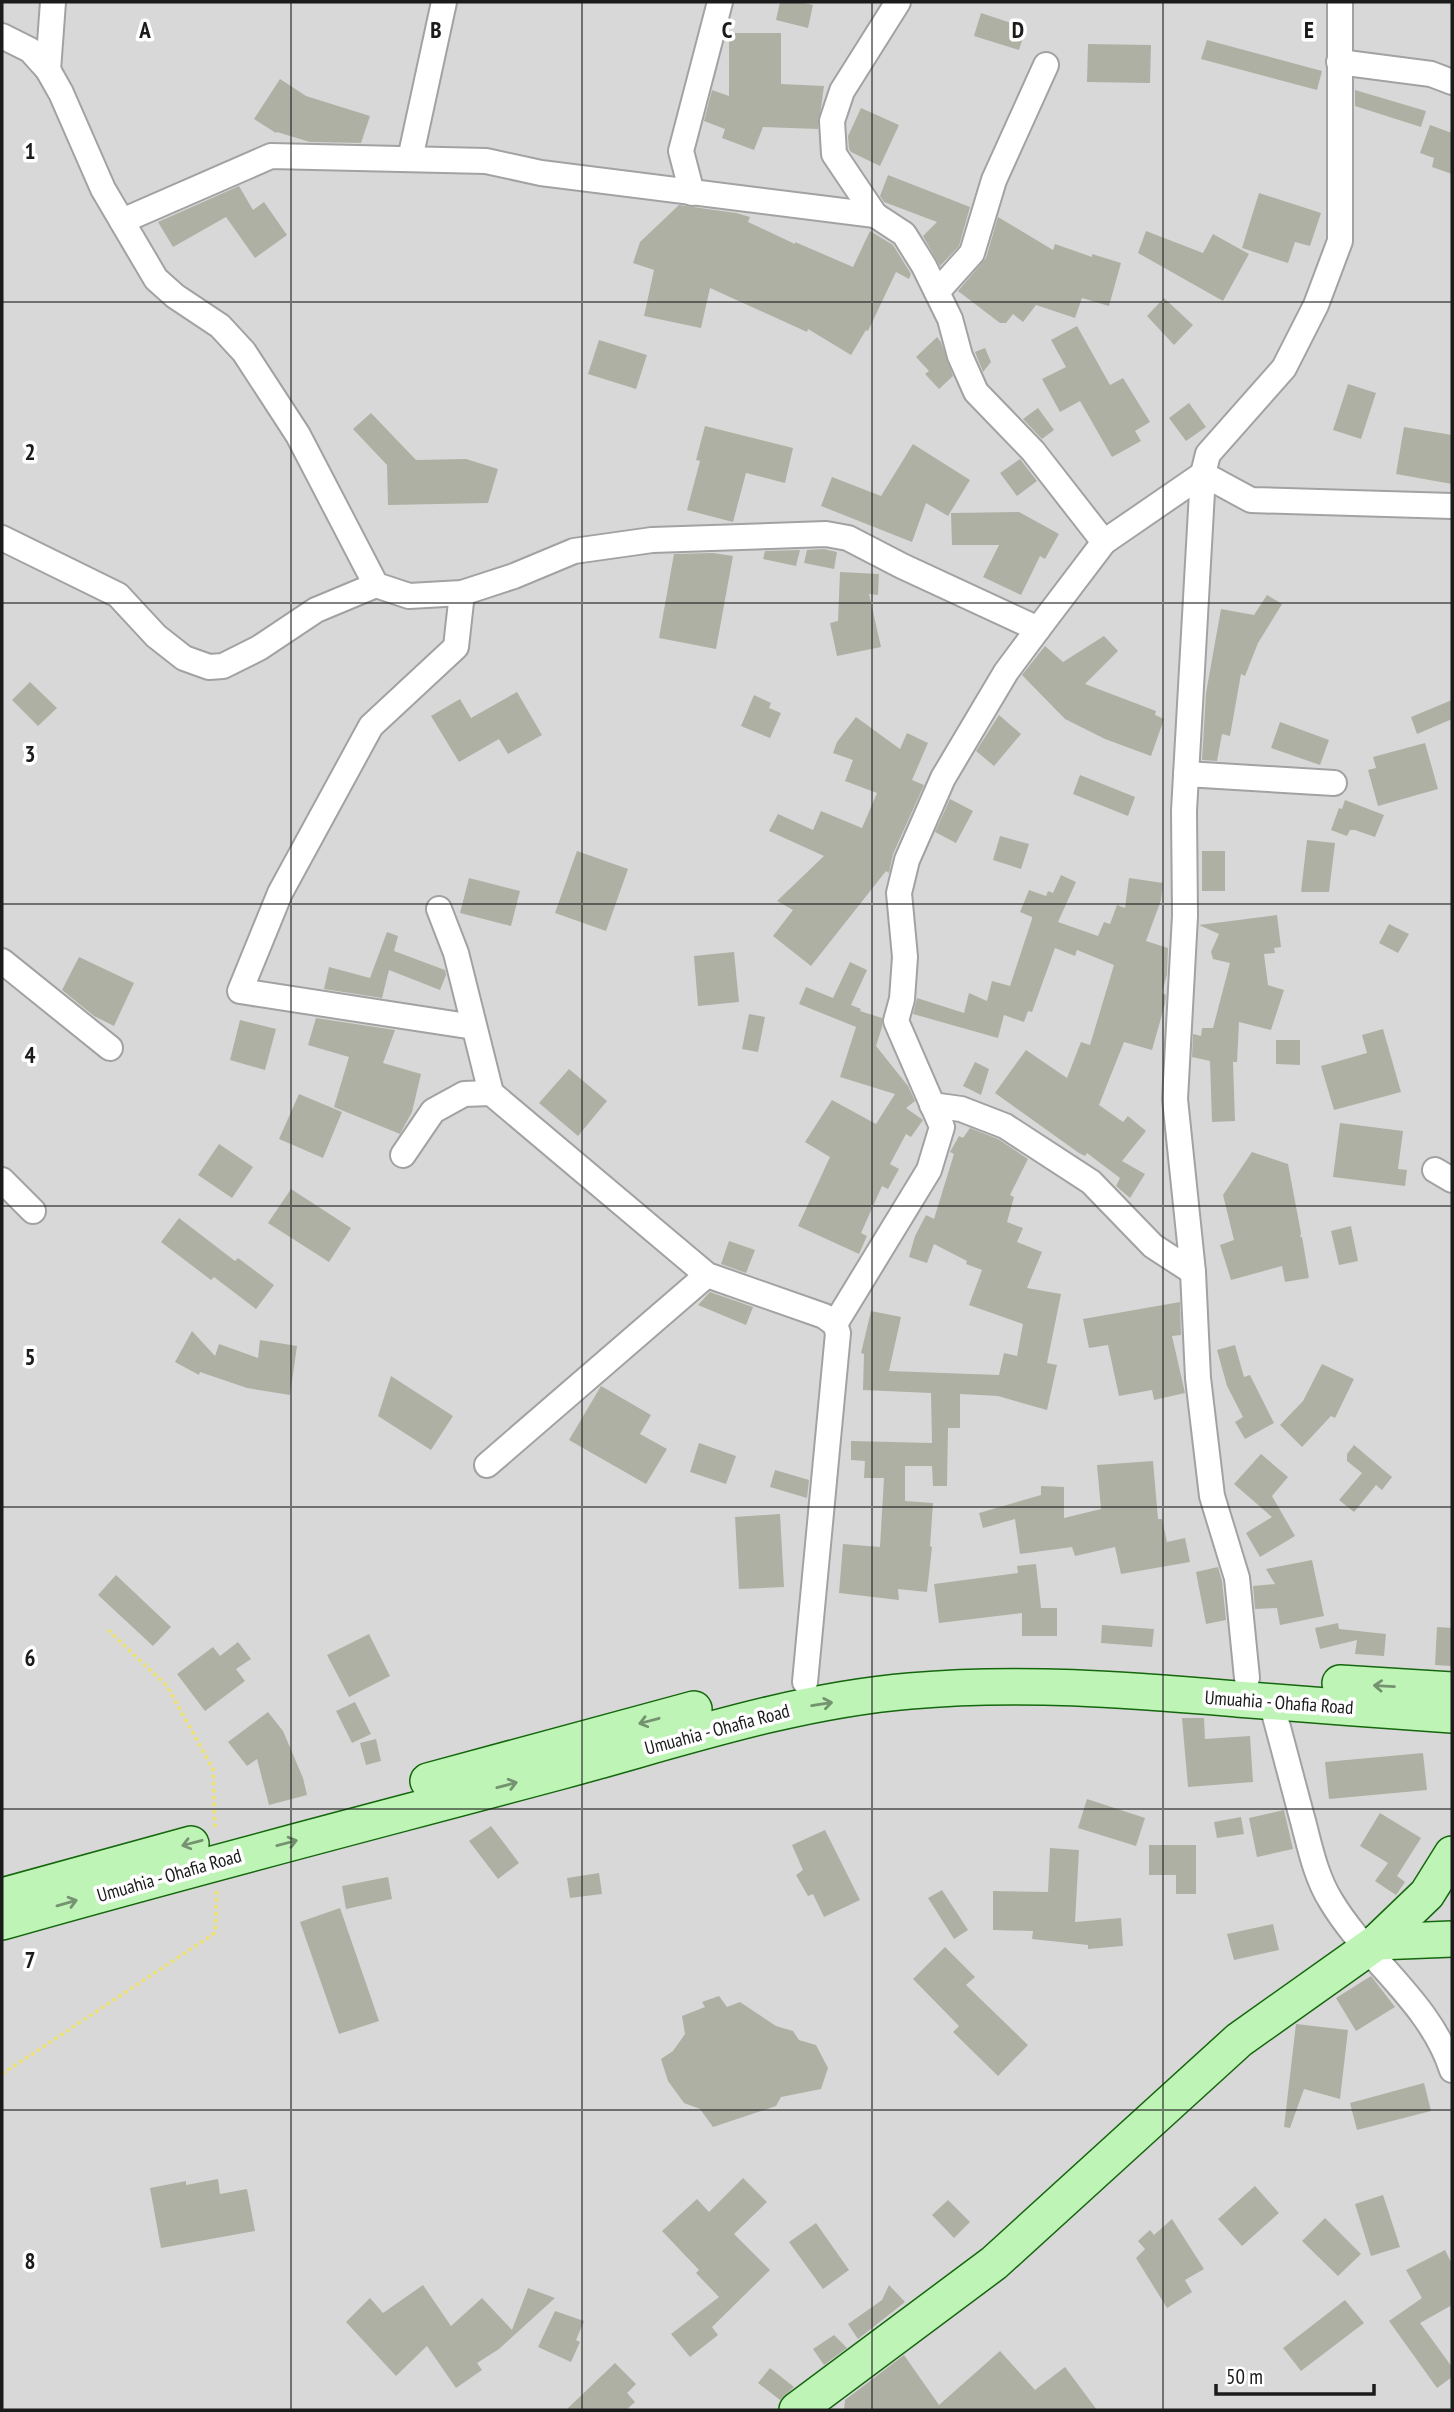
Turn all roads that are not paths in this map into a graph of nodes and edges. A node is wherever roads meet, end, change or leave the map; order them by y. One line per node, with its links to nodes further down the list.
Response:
1 (53, 2): 9 (street)
2 (444, 2): 11 (street)
3 (720, 2): 12 (street)
4 (898, 2): 13 (street)
5 (1340, 2): 7 (street)
6 (2, 36): 9 (street)
7 (1339, 62): 10 (street); 16 (street)
8 (1046, 65): 15 (street)
9 (48, 70): 14 (street)
10 (1452, 82)
11 (410, 159): 12 (street); 14 (street)
12 (692, 193): 13 (street)
13 (875, 215): 15 (street)
14 (122, 221): 20 (street)
15 (937, 292): 19 (street)
16 (1203, 474): 17 (street); 19 (street); 23 (street)
17 (1452, 506)
18 (2, 538): 20 (street)
19 (1104, 542): 22 (street)
20 (376, 585): 21 (street)
21 (462, 593): 22 (street); 27 (street)
22 (1038, 629): 30 (street)
23 (1186, 774): 24 (street); 34 (street)
24 (1334, 783)
25 (439, 909): 27 (street)
26 (2, 961): 28 (street)
27 (474, 1027): 29 (street)
28 (110, 1048)
29 (491, 1093): 31 (street); 35 (street)
30 (932, 1105): 34 (street); 36 (street)
31 (403, 1155)
32 (2, 1180): 33 (street)
33 (33, 1212)
34 (1193, 1272): 38 (street)
35 (707, 1275): 36 (street); 37 (street)
36 (835, 1324): 39 (street)
37 (487, 1465)
38 (1247, 1678): 39 (main road, Umuahia - Ohafia Road); 40 (main road, Umuahia - Ohafia Road, one-way to 38)
39 (806, 1682): 43 (main road, Umuahia - Ohafia Road)
40 (1452, 1690)
41 (1271, 1702): 42 (main road, Umuahia - Ohafia Road); 43 (main road, Umuahia - Ohafia Road, one-way to 41); 50 (street)
42 (1452, 1715)
43 (697, 1721): 44 (main road, Umuahia - Ohafia Road)
44 (217, 1849): 46 (main road, Umuahia - Ohafia Road, one-way to 46); 48 (main road, Umuahia - Ohafia Road, one-way to 44)
45 (1452, 1854): 47 (main road)
46 (2, 1896)
47 (1440, 1898): 50 (main road)
48 (2, 1922)
49 (1452, 1939): 50 (main road)
50 (1372, 1945): 51 (street); 52 (main road)
51 (1452, 2070)
52 (797, 2410)

